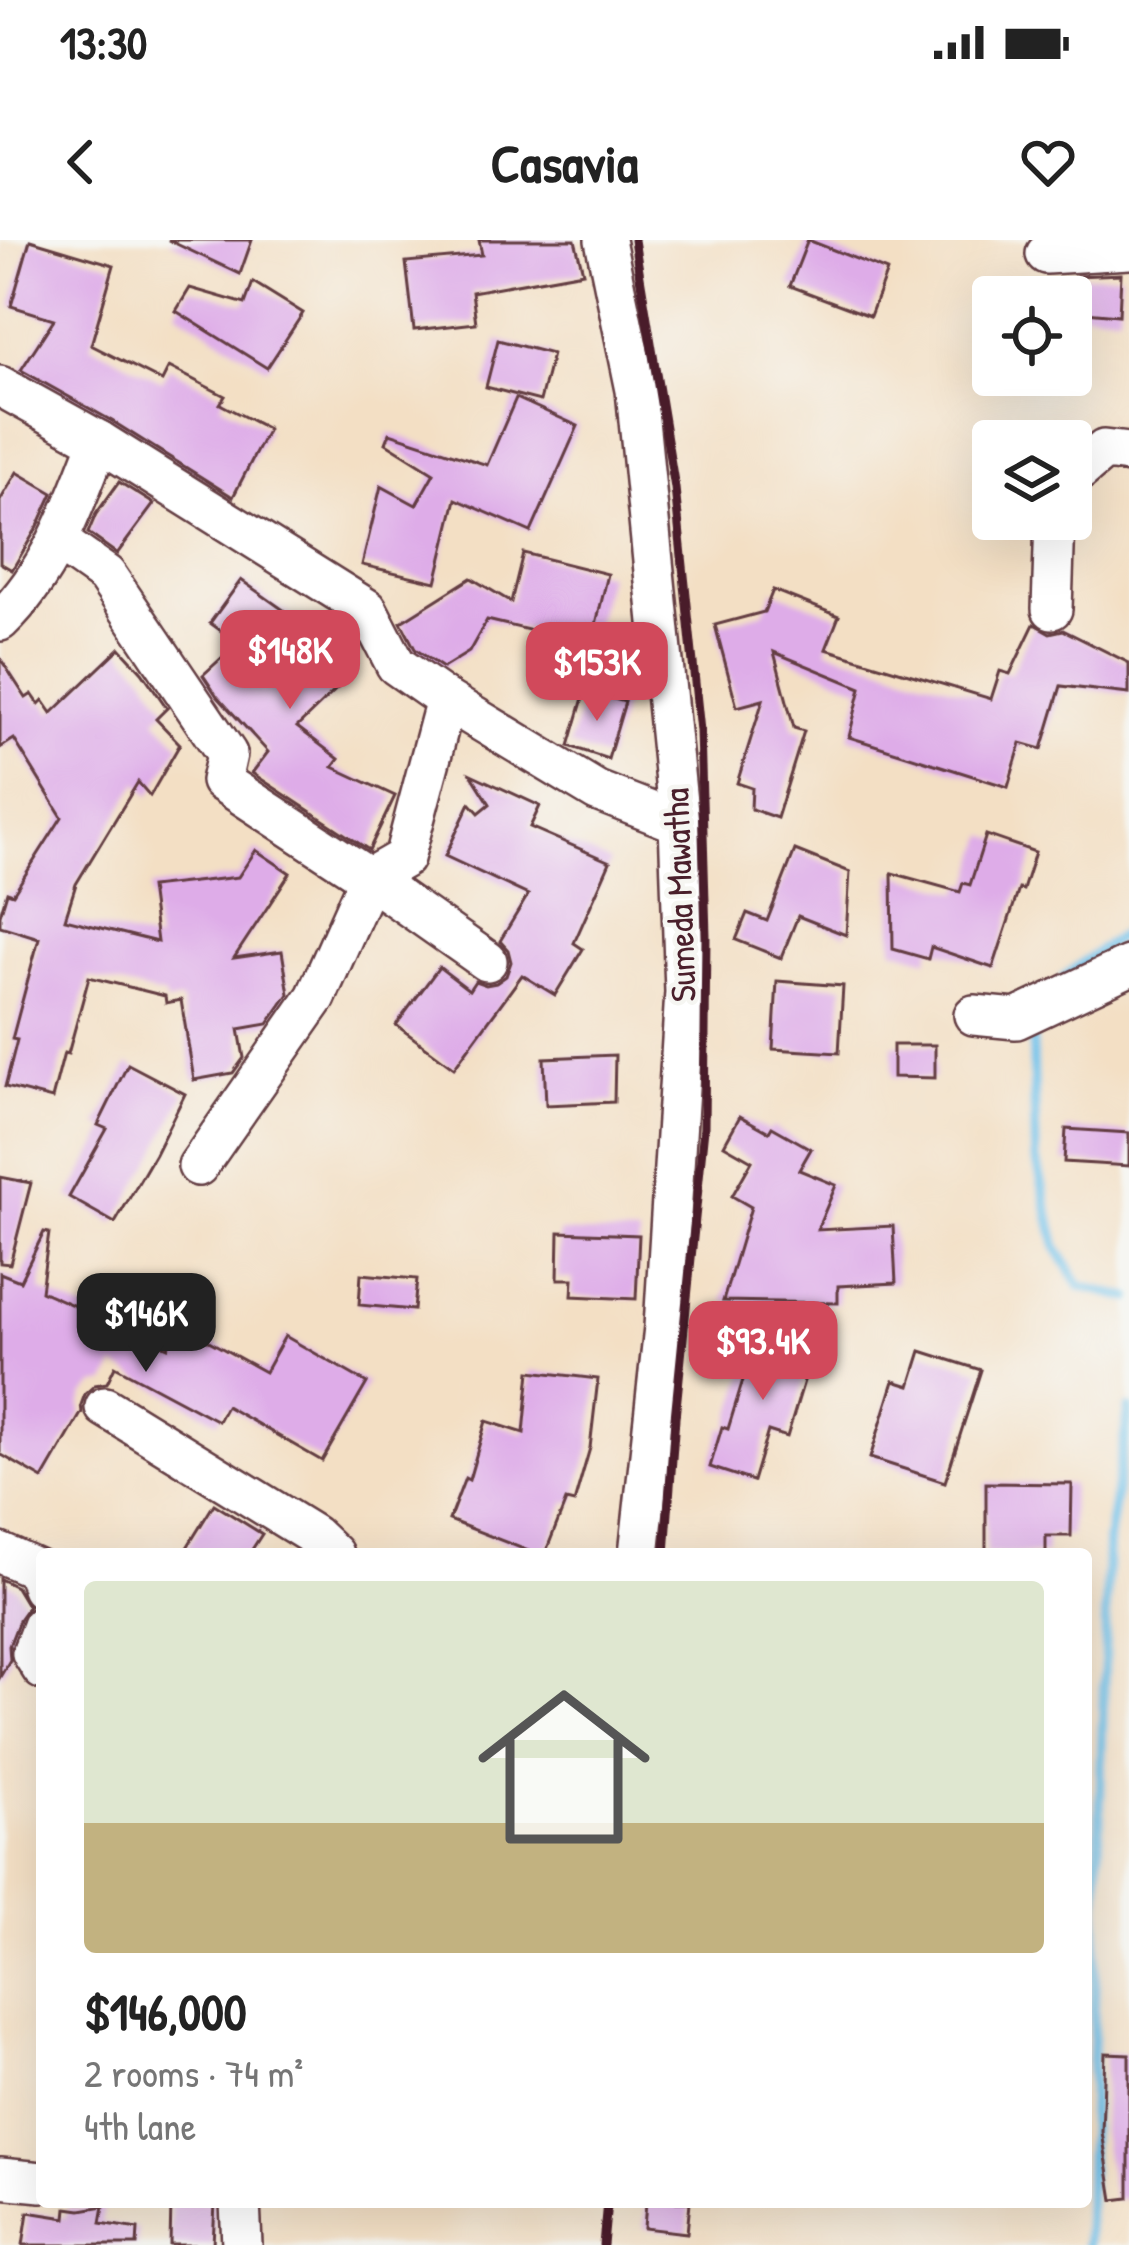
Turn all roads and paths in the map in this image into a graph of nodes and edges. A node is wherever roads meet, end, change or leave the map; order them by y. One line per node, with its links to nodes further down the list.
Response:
1 (605, 240): 13 (street, Sumeda Mawatha)
2 (1129, 249): 3 (street)
3 (1046, 254)
4 (0, 386): 5 (street)
5 (99, 441): 9 (street); 12 (street)
6 (1129, 453): 7 (street)
7 (1092, 460)
8 (1054, 540): 10 (street)
9 (59, 542): 11 (street); 14 (street)
10 (1052, 609)
11 (0, 621)
12 (446, 700): 13 (street); 14 (street)
13 (679, 823): 21 (street, Sumeda Mawatha)
14 (369, 878): 15 (street); 18 (street)
15 (487, 961)
16 (1129, 966): 17 (street)
17 (974, 1015)
18 (198, 1166)
19 (105, 1406): 20 (street)
20 (327, 1548)
21 (640, 1548)
22 (0, 1552): 23 (street)
23 (36, 1569)
24 (0, 2178): 25 (street)
25 (36, 2181)
26 (240, 2208): 27 (street)
27 (242, 2245)

